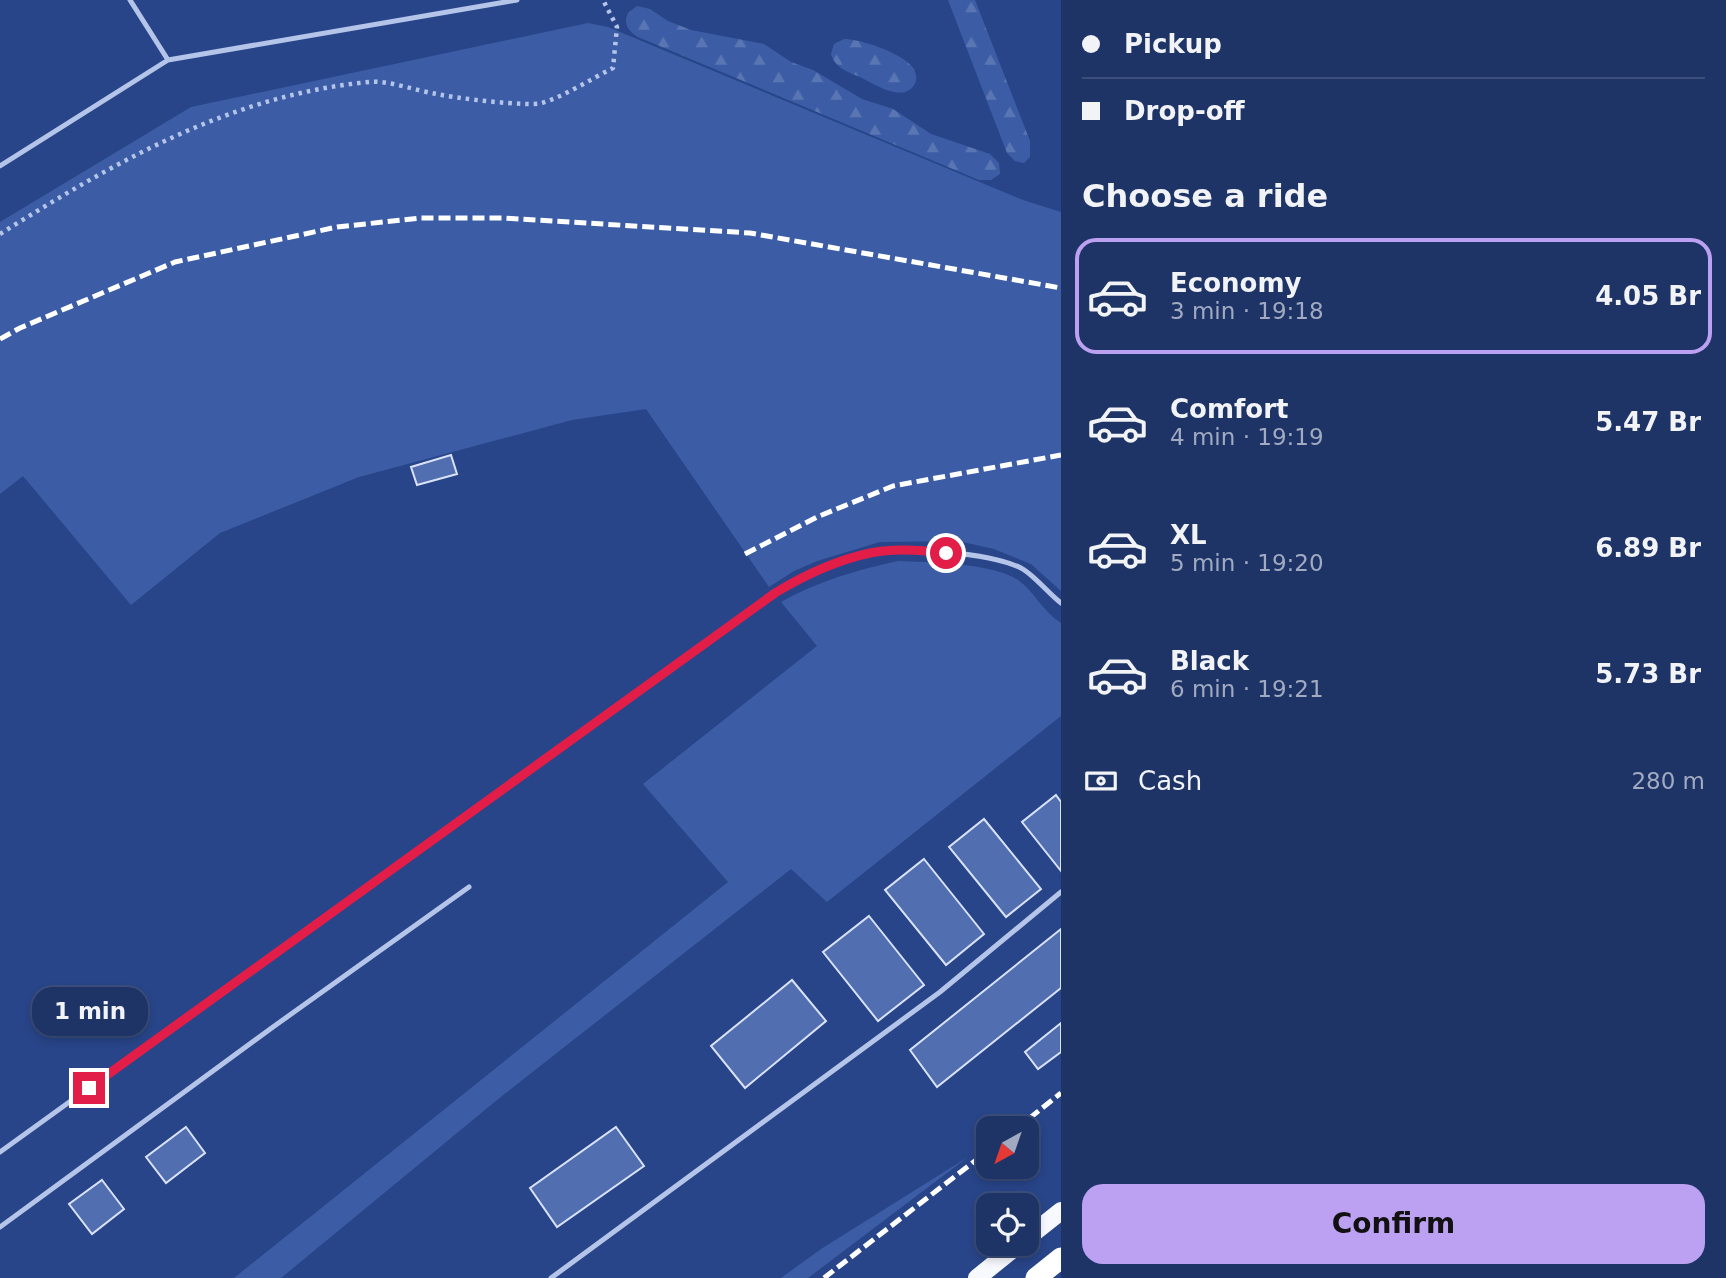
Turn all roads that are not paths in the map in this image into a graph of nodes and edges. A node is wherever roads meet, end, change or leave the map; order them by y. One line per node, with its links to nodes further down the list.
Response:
1 (130, 0): 3 (lane)
2 (517, 0): 3 (lane)
3 (168, 60): 4 (lane)
4 (0, 166)
5 (1061, 603): 8 (lane)
6 (470, 887): 10 (lane)
7 (1061, 892): 14 (lane)
8 (0, 1152)
9 (1061, 1211): 11 (main road)
10 (0, 1227)
11 (1039, 1228)
12 (1004, 1256): 15 (main road)
13 (1061, 1258): 16 (highway)
14 (551, 1278)
15 (977, 1278)
16 (1036, 1278)

